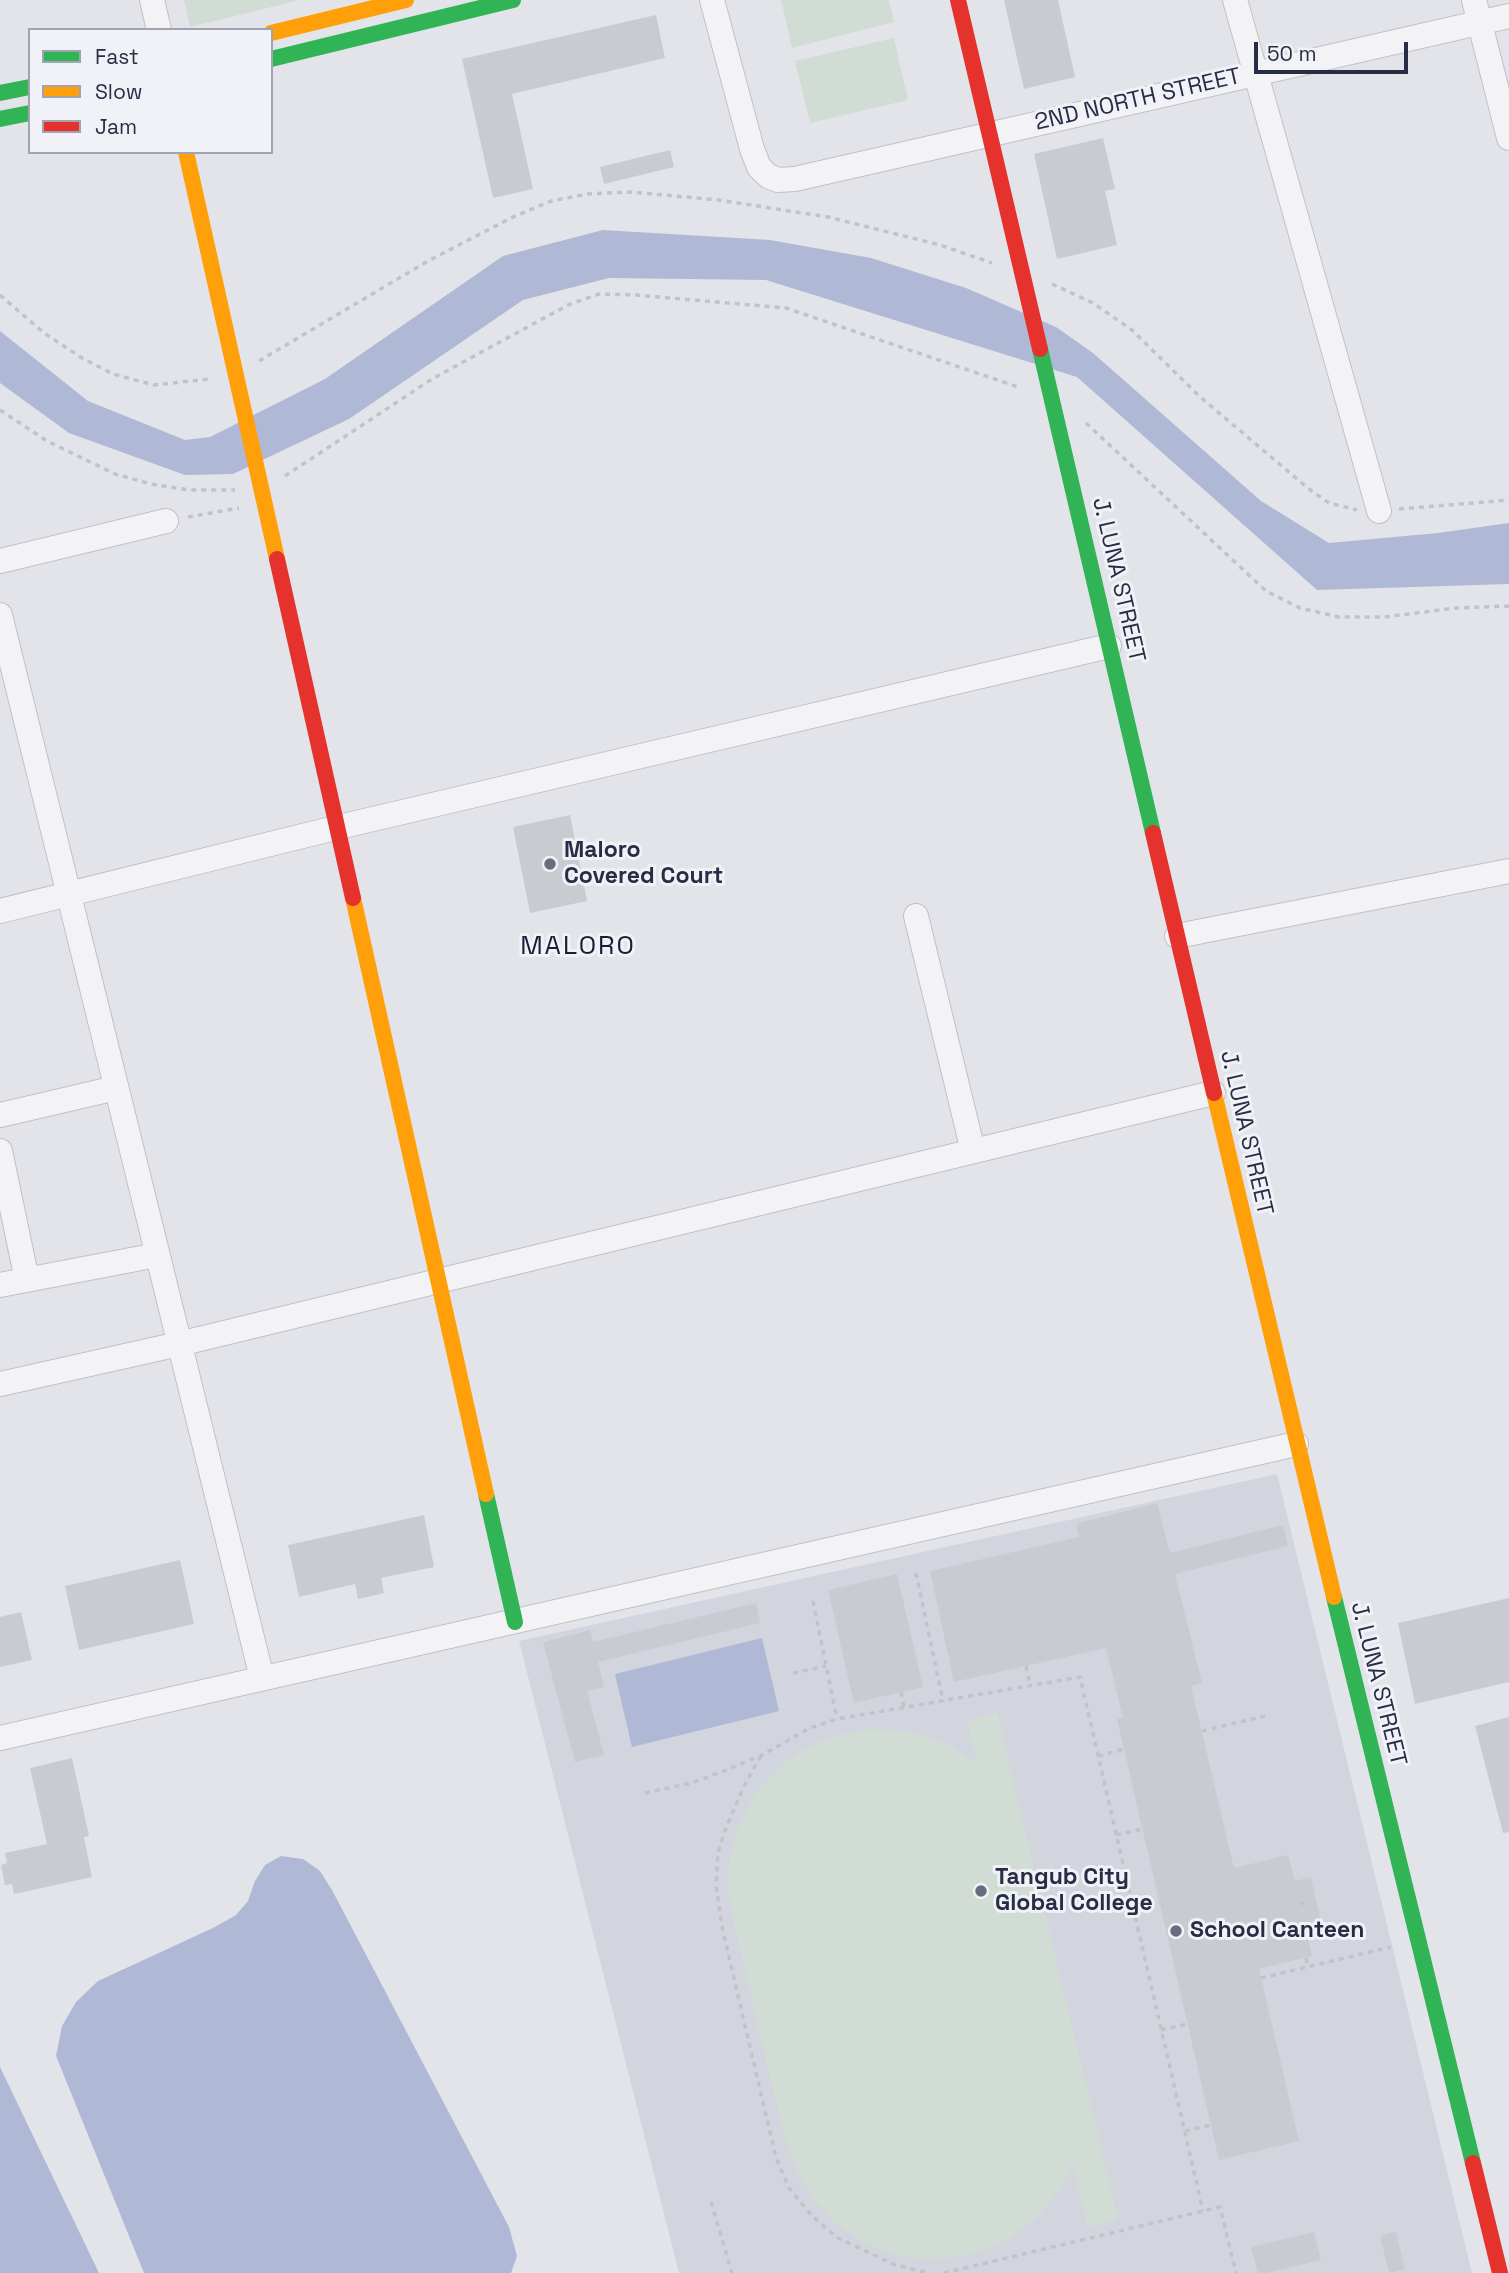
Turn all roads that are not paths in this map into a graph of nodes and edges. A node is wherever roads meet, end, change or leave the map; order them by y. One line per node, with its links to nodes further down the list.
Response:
1 (152, 0): 9 (street)
2 (406, 0): 10 (street)
3 (513, 0): 11 (street)
4 (712, 0): 17 (street, 2ND NORTH STREET)
5 (958, 0): 17 (street, J. LUNA STREET)
6 (1235, 0): 12 (street)
7 (1478, 12): 8 (street, 2ND NORTH STREET); 12 (street, 2ND NORTH STREET); 18 (street)
8 (1509, 16)
9 (159, 28)
10 (273, 33)
11 (273, 59)
12 (1256, 74): 17 (street, 2ND NORTH STREET); 20 (street)
13 (28, 87): 14 (street)
14 (0, 93)
15 (28, 113): 16 (street)
16 (0, 119)
17 (989, 134): 24 (street, J. LUNA STREET)
18 (1509, 138)
19 (186, 154): 26 (street)
20 (1379, 511)
21 (166, 521): 22 (street)
22 (0, 561)
23 (0, 615): 25 (street)
24 (1109, 646): 26 (street); 31 (street, J. LUNA STREET)
25 (5, 657): 28 (street)
26 (339, 827): 28 (street); 39 (street)
27 (1509, 871): 31 (street)
28 (68, 895): 29 (street); 32 (street)
29 (0, 911)
30 (916, 916): 36 (street)
31 (1177, 936): 33 (street, J. LUNA STREET)
32 (116, 1088): 34 (street); 37 (street)
33 (1213, 1093): 36 (street); 43 (street, J. LUNA STREET)
34 (0, 1115)
35 (0, 1151): 38 (street)
36 (973, 1151): 39 (street)
37 (157, 1255): 38 (street); 41 (street)
38 (27, 1280): 40 (street)
39 (439, 1280): 41 (street); 44 (street)
40 (0, 1285)
41 (179, 1344): 42 (street); 45 (street)
42 (0, 1384)
43 (1296, 1444): 44 (street); 47 (street, J. LUNA STREET)
44 (515, 1622): 45 (street)
45 (262, 1678): 46 (street)
46 (0, 1738)
47 (1500, 2273)

